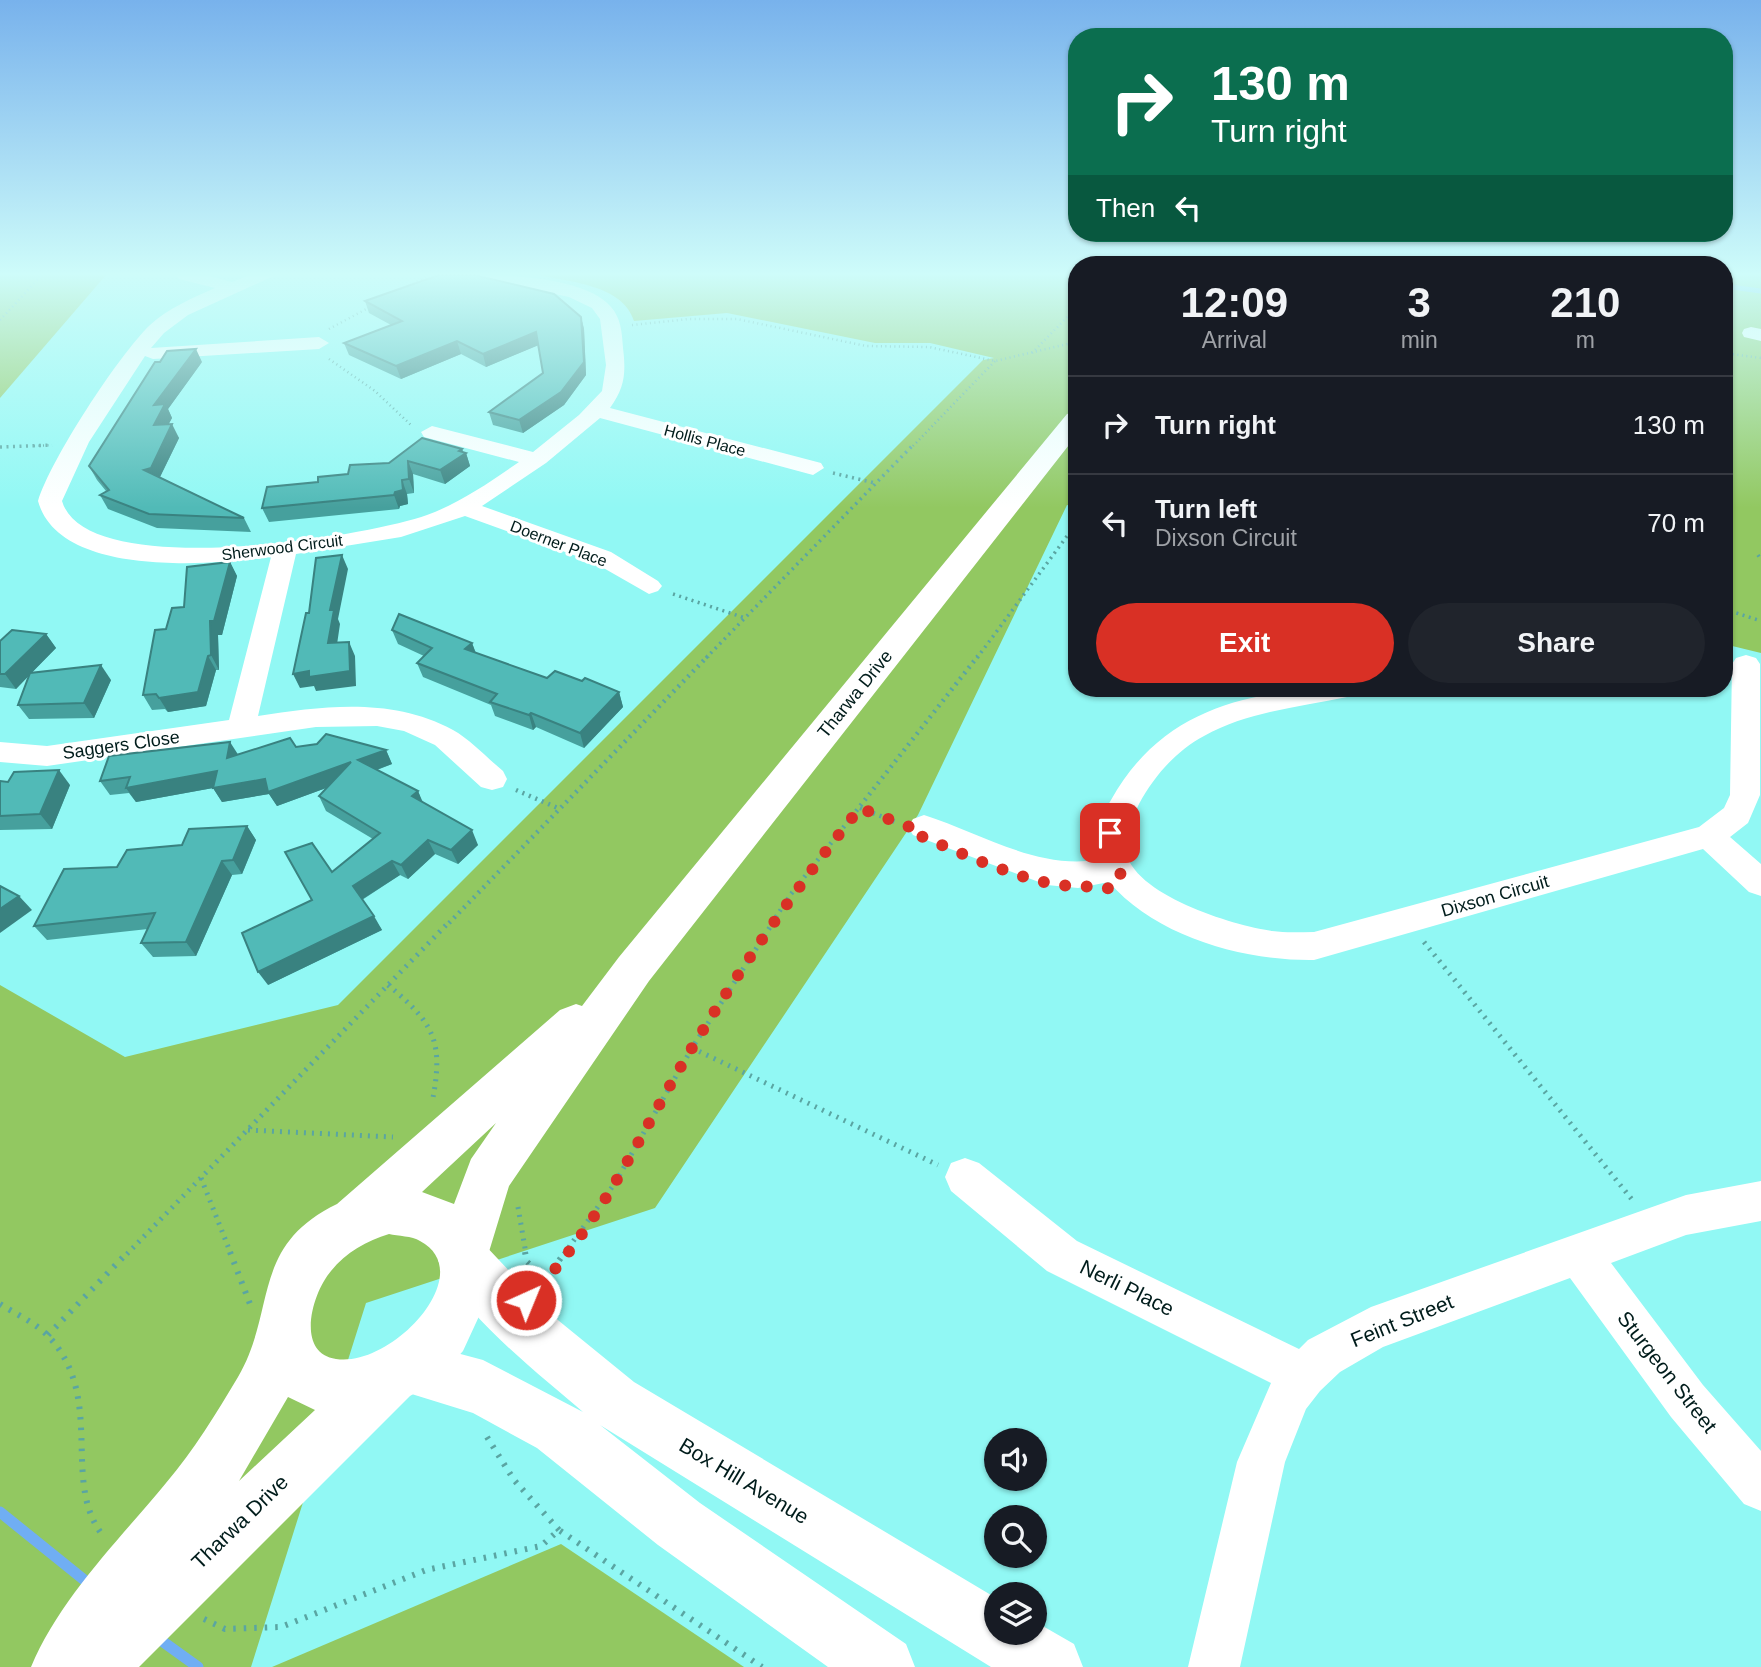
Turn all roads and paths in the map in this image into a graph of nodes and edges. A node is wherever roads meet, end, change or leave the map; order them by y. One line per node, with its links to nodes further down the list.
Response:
1 (158, 353): 6 (street)
2 (317, 353): 13 (path)
3 (614, 353): 11 (street, Sherwood Circuit)
4 (956, 353): 10 (path)
5 (1036, 353): 7 (path)
6 (138, 354): 14 (street, Sherwood Circuit)
7 (1031, 354): 10 (path)
8 (1733, 354): 9 (path)
9 (1761, 358)
10 (995, 361): 18 (path)
11 (596, 411): 16 (street, Sherwood Circuit); 17 (street, Hollis Place)
12 (1068, 428): 40 (main road, Tharwa Drive)
13 (432, 432): 16 (street)
14 (78, 444): 15 (path); 21 (street, Sherwood Circuit)
15 (0, 447)
16 (534, 459): 19 (street, Sherwood Circuit)
17 (813, 468): 18 (path)
18 (876, 484): 26 (path)
19 (464, 508): 21 (street, Sherwood Circuit); 24 (street, Doerner Place)
20 (1068, 539): 34 (path)
21 (285, 548): 30 (street)
22 (1758, 555): 23 (path)
23 (1761, 560)
24 (649, 586): 26 (path)
25 (1733, 612): 27 (path)
26 (745, 618): 33 (path)
27 (1761, 621)
28 (1744, 664): 36 (street, Dixson Circuit)
29 (1328, 697): 37 (street)
30 (241, 728): 31 (street, Saggers Close); 32 (street, Saggers Close)
31 (0, 752)
32 (492, 779): 33 (path)
33 (560, 808): 41 (path)
34 (860, 808): 35 (path); 42 (path)
35 (916, 827): 37 (street)
36 (1709, 836): 37 (street, Dixson Circuit); 38 (street)
37 (1115, 869)
38 (1761, 883)
39 (1418, 934): 50 (path)
40 (634, 969): 49 (main road, Tharwa Drive); 52 (main road, Tharwa Drive)
41 (388, 985): 43 (path); 44 (path)
42 (692, 1048): 46 (path); 53 (path)
43 (432, 1106)
44 (247, 1130): 45 (path); 56 (path)
45 (405, 1138)
46 (965, 1177): 59 (street, Nerli Place)
47 (516, 1195): 53 (path)
48 (1761, 1201): 50 (street, Feint Street)
49 (345, 1226): 52 (main road); 57 (main road)
50 (1654, 1227): 51 (street, Feint Street)
51 (1578, 1254): 59 (street, Feint Street); 61 (street, Sturgeon Street)
52 (463, 1257): 58 (main road); 67 (main road, Box Hill Avenue)
53 (548, 1280): 54 (path)
54 (533, 1293)
55 (0, 1304): 56 (path)
56 (48, 1335): 63 (path)
57 (283, 1336): 58 (main road); 63 (main road, Tharwa Drive)
58 (398, 1374): 63 (main road, Tharwa Drive); 66 (main road)
59 (1304, 1375): 68 (street, Feint Street)
60 (479, 1426): 62 (path)
61 (1761, 1487)
62 (559, 1530): 63 (path); 65 (path)
63 (168, 1564): 64 (main road, Tharwa Drive)
64 (91, 1651)
65 (762, 1667)
66 (883, 1667)
67 (1051, 1667)
68 (1214, 1667)

